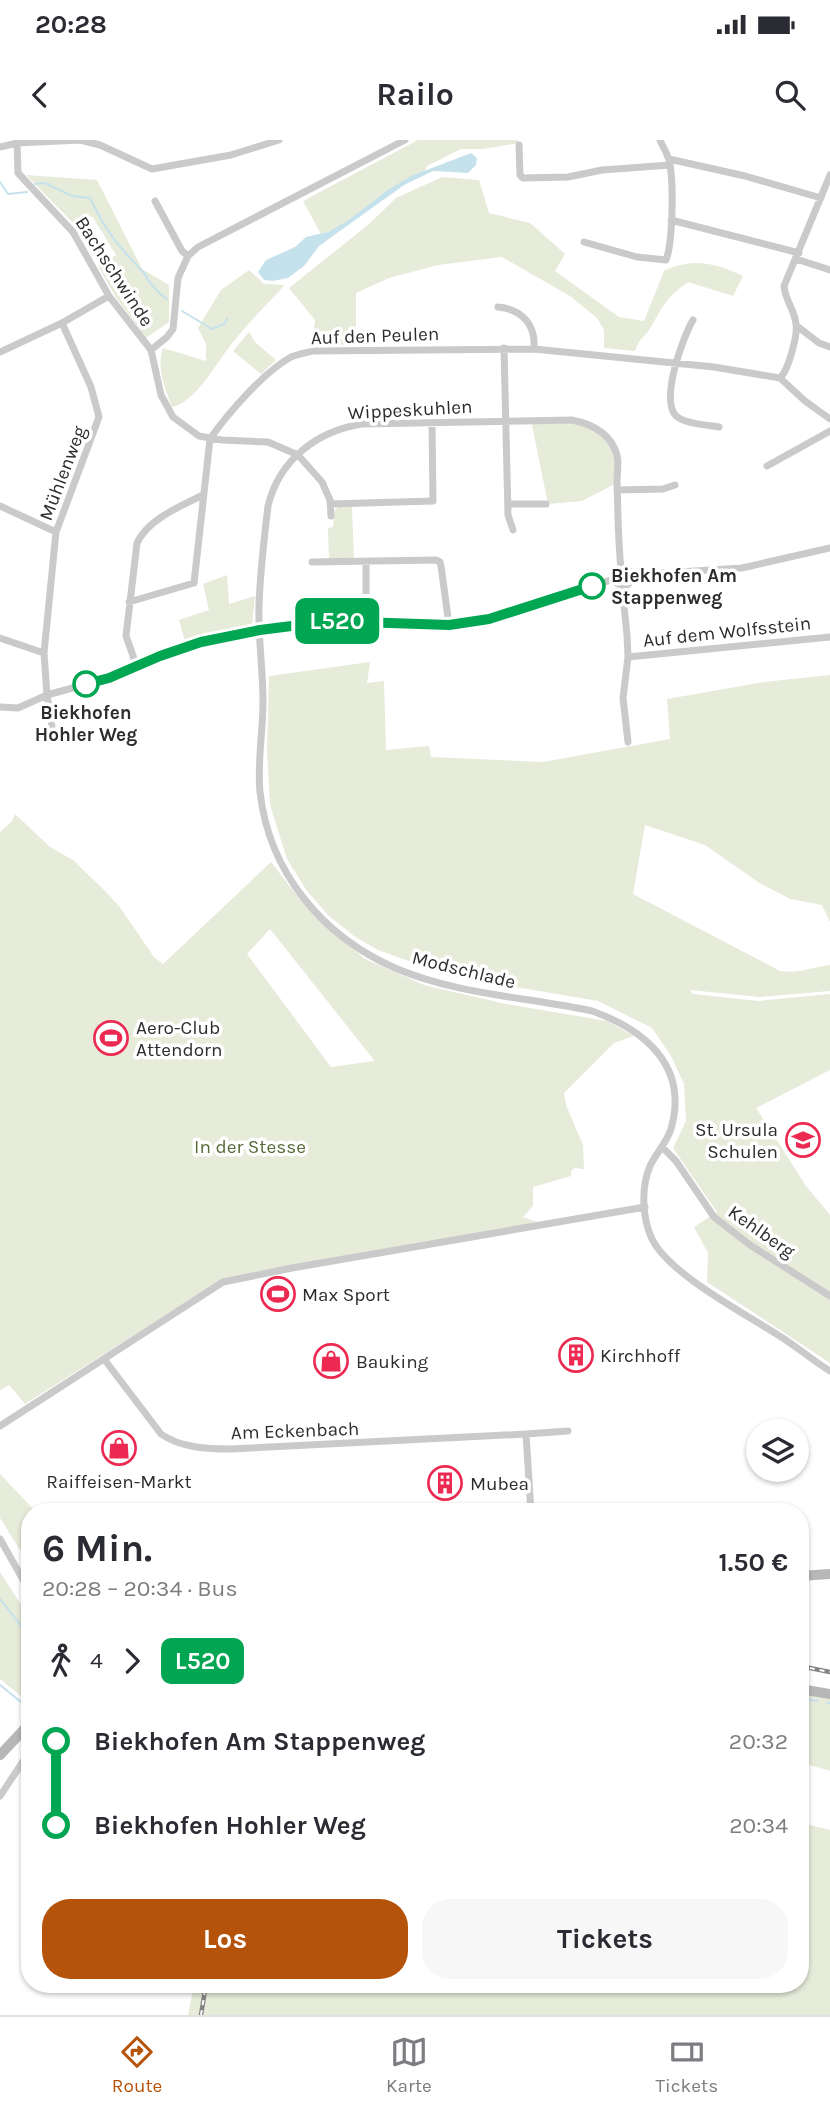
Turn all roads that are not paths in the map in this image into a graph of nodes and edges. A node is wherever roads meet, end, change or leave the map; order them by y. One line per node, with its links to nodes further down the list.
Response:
1 (279, 140): 4 (street)
2 (405, 140): 13 (street)
3 (660, 140): 7 (street)
4 (17, 143): 6 (street); 16 (street, Bachschwinde)
5 (519, 145): 7 (street)
6 (0, 147)
7 (669, 162): 9 (street); 11 (street)
8 (830, 176): 9 (street)
9 (821, 198): 14 (street)
10 (155, 201): 13 (street)
11 (671, 220): 12 (street); 14 (street)
12 (584, 242)
13 (188, 256): 24 (street)
14 (797, 256): 15 (street); 20 (street)
15 (830, 270)
16 (109, 296): 19 (street); 24 (street, Bachschwinde)
17 (498, 307): 23 (street)
18 (693, 320): 26 (street)
19 (62, 323): 25 (street); 45 (street, Mühlenweg)
20 (797, 326): 21 (street); 27 (street)
21 (830, 347)
22 (504, 348): 23 (street, Auf den Peulen); 29 (street); 33 (street, Auf den Peulen)
23 (534, 349): 26 (street, Auf den Peulen)
24 (151, 350): 33 (street, Bachschwinde)
25 (0, 352)
26 (676, 364): 27 (street, Auf den Peulen); 31 (street)
27 (780, 378): 28 (street)
28 (830, 419)
29 (506, 421): 30 (street, Wippeskuhlen); 37 (street, Wippeskuhlen); 40 (street)
30 (432, 423): 34 (street, Wippeskuhlen); 39 (street)
31 (719, 427)
32 (830, 430): 35 (street)
33 (210, 439): 34 (street, Bachschwinde); 38 (street)
34 (298, 455): 39 (street); 56 (street, Wippeskuhlen)
35 (767, 466)
36 (675, 485): 37 (street)
37 (617, 490): 49 (street, Wippeskuhlen)
38 (203, 495): 53 (street); 53 (street)
39 (331, 504): 43 (street)
40 (508, 504): 41 (street); 44 (street)
41 (546, 504)
42 (0, 507): 45 (street)
43 (331, 516)
44 (513, 530)
45 (56, 532): 59 (street, Mühlenweg)
46 (830, 548): 50 (street)
47 (312, 562): 48 (street)
48 (366, 562): 54 (street); 55 (street)
49 (621, 569): 50 (street); 51 (street)
50 (631, 575): 52 (street)
51 (614, 579): 52 (street); 55 (street)
52 (622, 586): 60 (street)
53 (129, 602): 61 (street)
54 (366, 622): 55 (street); 56 (street)
55 (449, 625)
56 (260, 630): 61 (street); 66 (street, Modschlade)
57 (830, 637): 60 (street, Auf dem Wolfsstein)
58 (0, 638): 59 (street)
59 (44, 653): 62 (street, Mühlenweg)
60 (628, 657): 65 (street)
61 (136, 667): 62 (street)
62 (47, 695): 63 (street); 64 (street, Mühlenweg)
63 (0, 708)
64 (52, 727)
65 (628, 742)
66 (662, 1147): 67 (street, Modschlade); 68 (street, Kehlberg)
67 (645, 1207): 69 (street); 70 (street)
68 (830, 1296)
69 (104, 1359): 71 (street); 73 (street, Am Eckenbach)
70 (830, 1371)
71 (0, 1426)
72 (568, 1431): 73 (street, Am Eckenbach)
73 (526, 1434): 74 (street)
74 (530, 1503)
75 (0, 1539): 78 (street)
76 (830, 1574): 77 (main road)
77 (809, 1575)
78 (21, 1576)
79 (809, 1690): 80 (main road)
80 (830, 1694)
81 (21, 1733): 82 (main road)
82 (0, 1755)
83 (21, 1764): 84 (street)
84 (0, 1796)

